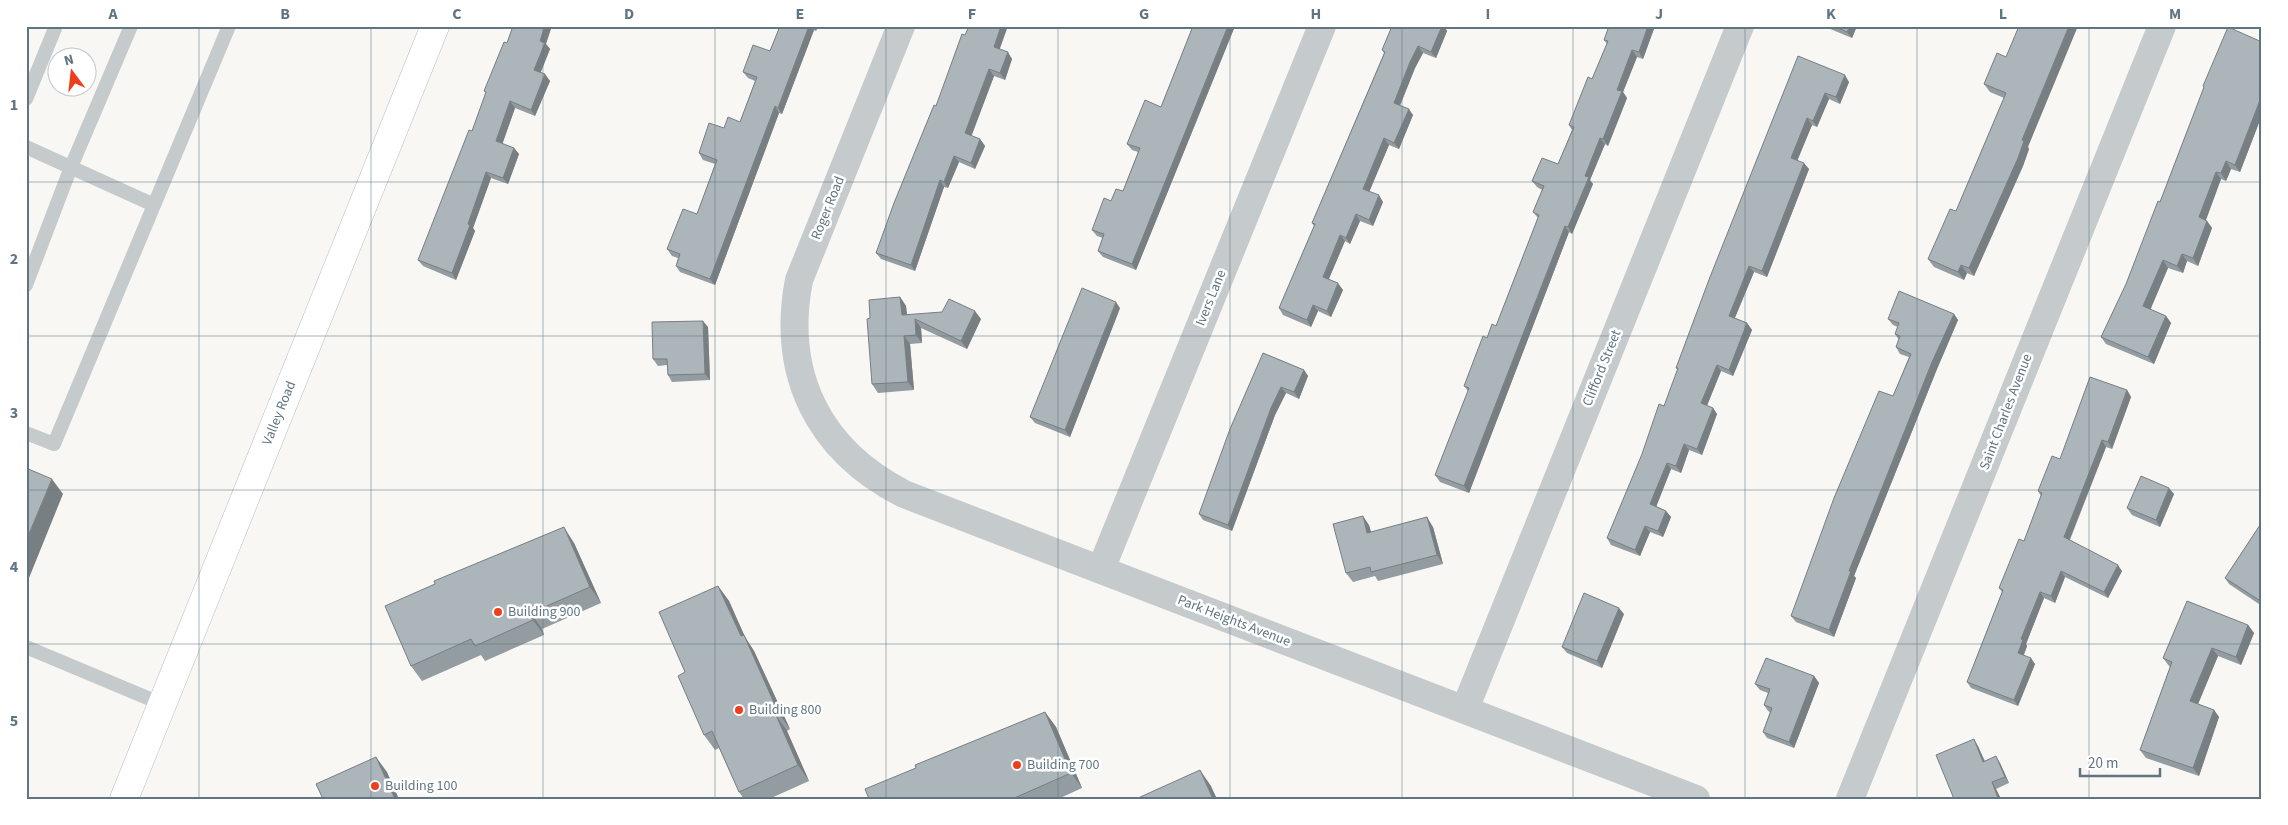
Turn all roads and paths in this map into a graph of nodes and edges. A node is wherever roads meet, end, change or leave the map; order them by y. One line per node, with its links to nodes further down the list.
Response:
1 (56, 26): 9 (lane)
2 (131, 26): 11 (lane)
3 (229, 26): 12 (lane)
4 (435, 26): 18 (street, Valley Road)
5 (901, 26): 14 (street, Roger Road)
6 (1322, 26): 16 (street, Ivers Lane)
7 (1740, 26): 19 (street, Clifford Street)
8 (2162, 26): 22 (street, Saint Charles Avenue)
9 (26, 99)
10 (26, 146): 11 (lane)
11 (71, 167): 12 (lane); 13 (lane)
12 (154, 205): 15 (lane)
13 (26, 285)
14 (808, 396): 16 (street, Park Heights Avenue)
15 (26, 432)
16 (1100, 569): 19 (street, Park Heights Avenue)
17 (26, 647): 18 (lane)
18 (162, 704): 20 (street, Valley Road)
19 (1465, 709): 21 (street, Park Heights Avenue)
20 (124, 799)
21 (1696, 799)
22 (1850, 799)

